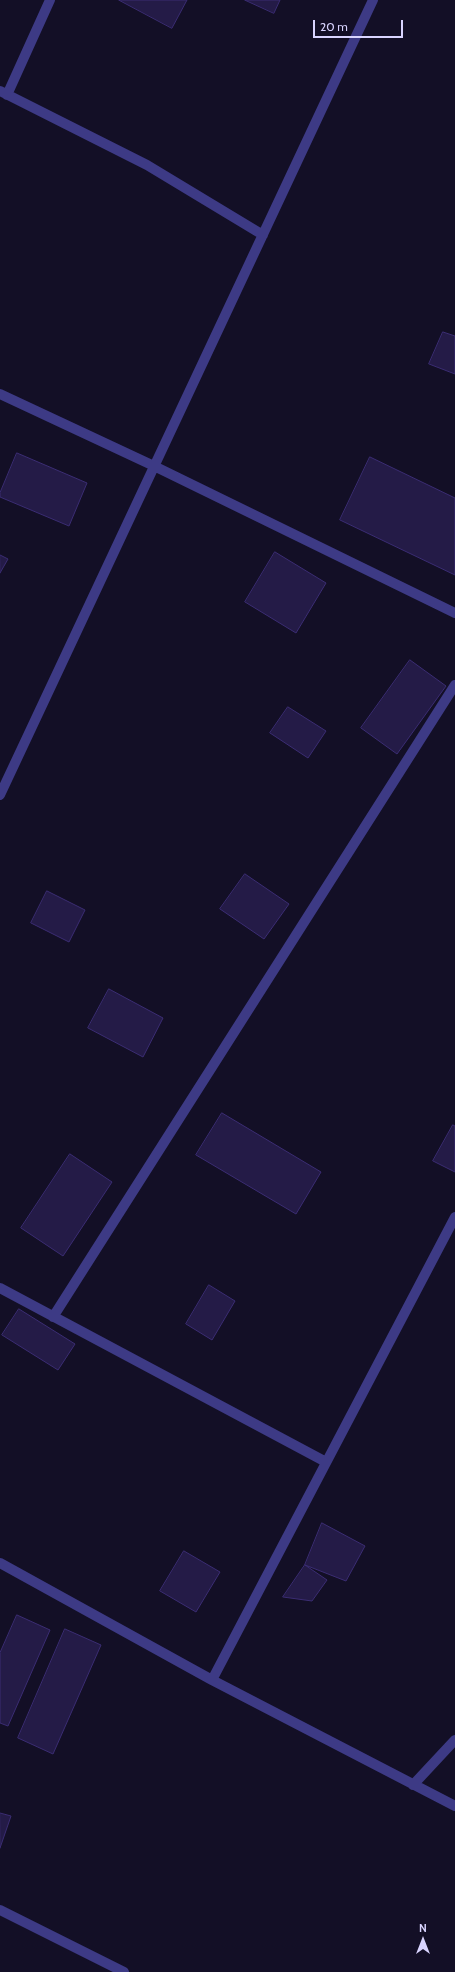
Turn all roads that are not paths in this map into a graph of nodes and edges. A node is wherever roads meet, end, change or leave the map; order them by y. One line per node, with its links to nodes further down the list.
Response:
1 (50, 0): 3 (street)
2 (373, 0): 4 (street)
3 (3, 93): 4 (street)
4 (263, 235): 6 (street)
5 (0, 394): 6 (street)
6 (154, 466): 7 (street); 9 (street)
7 (455, 613)
8 (455, 685): 12 (street)
9 (0, 795)
10 (455, 1216): 13 (street)
11 (0, 1288): 12 (street)
12 (53, 1317): 13 (street)
13 (326, 1462): 15 (street)
14 (0, 1563): 15 (street)
15 (212, 1680): 17 (street)
16 (455, 1740): 17 (street)
17 (413, 1785): 18 (street)
18 (455, 1806)
19 (0, 1910): 20 (street)
20 (124, 1972)

